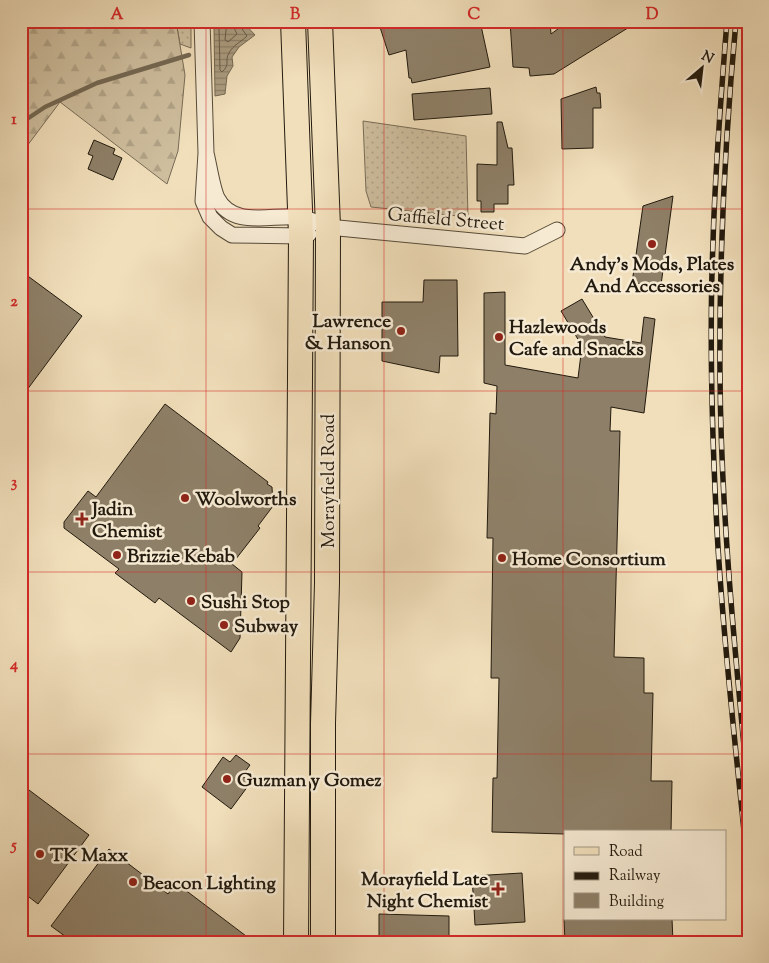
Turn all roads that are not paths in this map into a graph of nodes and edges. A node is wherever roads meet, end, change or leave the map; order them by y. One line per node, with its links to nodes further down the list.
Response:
1 (202, 21): 4 (street)
2 (293, 21): 4 (main road, Morayfield Road)
3 (320, 21): 5 (main road, Morayfield Road)
4 (300, 227): 5 (street); 7 (main road, Morayfield Road)
5 (328, 227): 6 (street, Gaffield Street); 8 (main road, Morayfield Road)
6 (557, 230)
7 (296, 942)
8 (323, 942)

